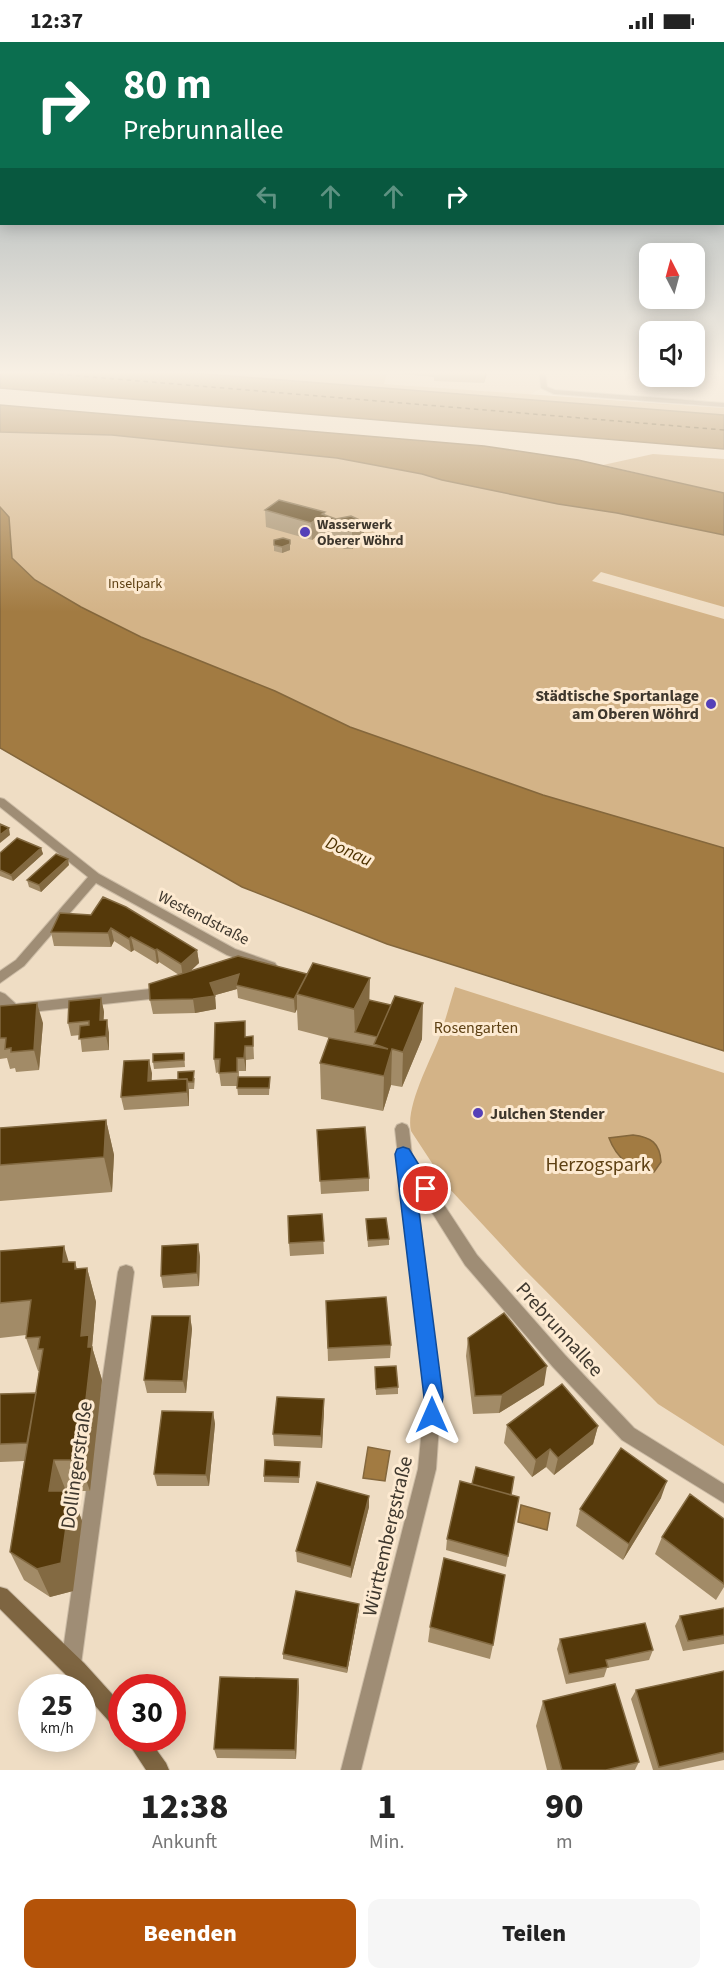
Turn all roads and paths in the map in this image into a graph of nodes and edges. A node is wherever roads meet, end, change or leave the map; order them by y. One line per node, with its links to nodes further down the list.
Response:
1 (0, 801): 2 (street, Westendstraße)
2 (95, 877): 3 (street, Westendstraße); 4 (street)
3 (283, 971)
4 (0, 978)
5 (150, 994): 6 (street)
6 (0, 997)
7 (402, 1129): 8 (street, Württembergstraße)
8 (403, 1154): 10 (street, Prebrunnallee); 16 (street, Württembergstraße)
9 (126, 1272): 12 (street, Dollingerstraße)
10 (724, 1494)
11 (0, 1596): 12 (street)
12 (71, 1664): 13 (street)
13 (108, 1705)
14 (146, 1752): 15 (street)
15 (159, 1770)
16 (351, 1770)

